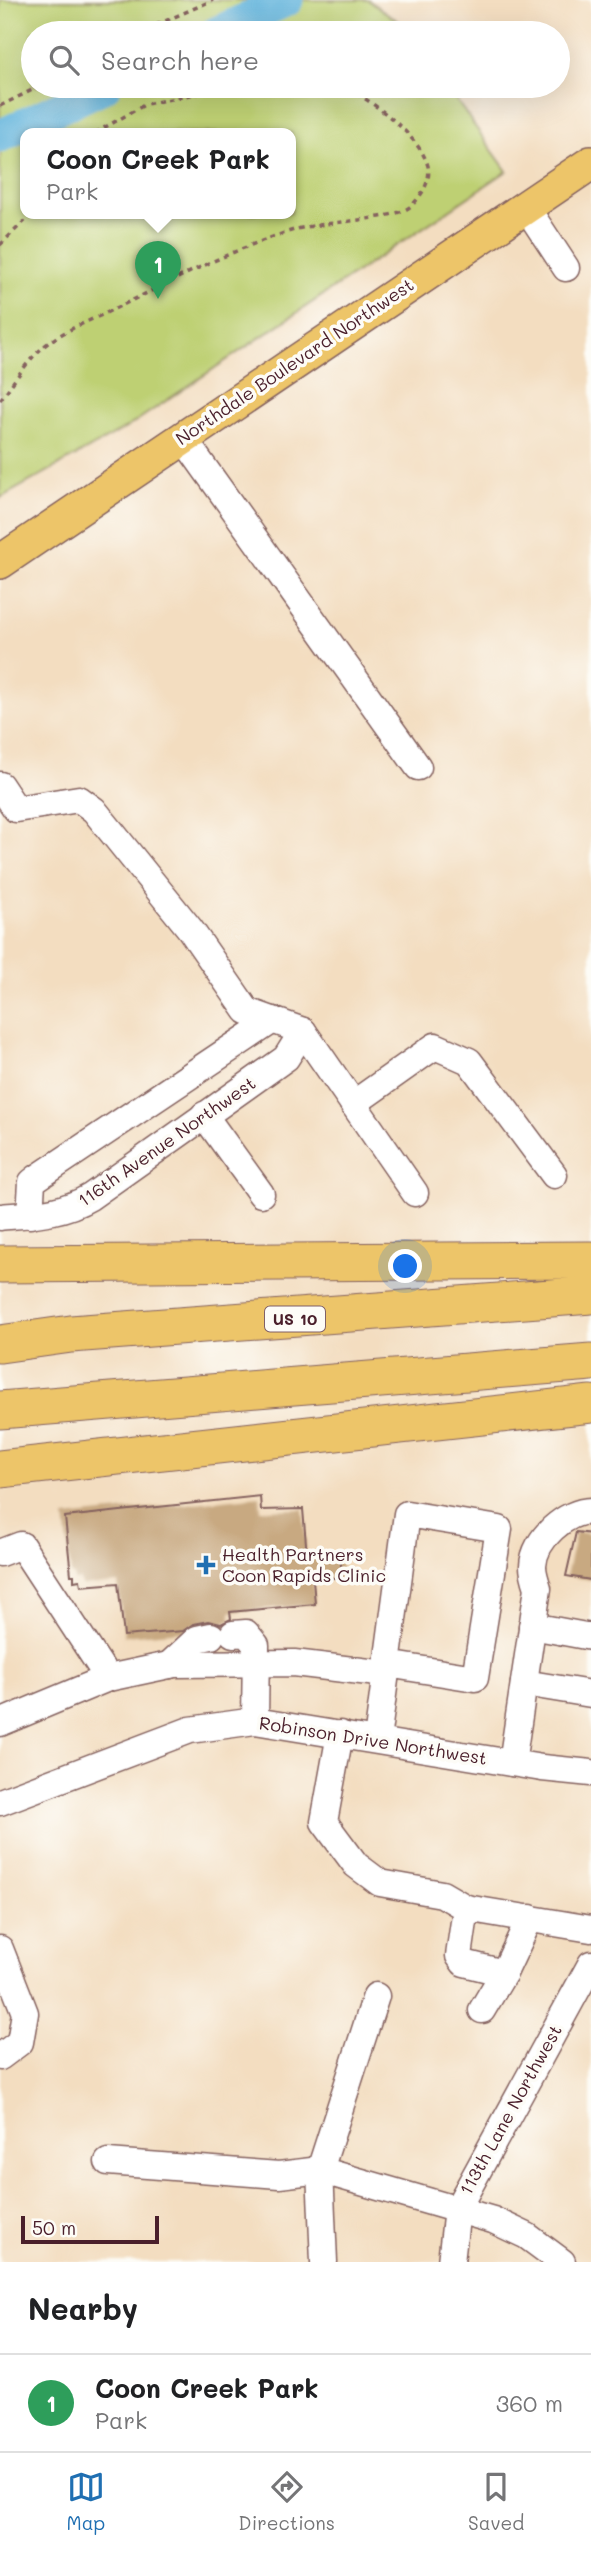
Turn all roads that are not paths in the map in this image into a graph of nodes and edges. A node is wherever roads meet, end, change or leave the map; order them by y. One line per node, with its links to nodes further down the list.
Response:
1 (591, 163): 2 (main road, Northdale Boulevard Northwest)
2 (526, 207): 3 (street); 4 (main road, Northdale Boulevard Northwest)
3 (566, 268)
4 (183, 438): 5 (main road, Northdale Boulevard Northwest); 6 (street)
5 (0, 562)
6 (418, 767)
7 (0, 785): 8 (street)
8 (273, 1020): 9 (street); 10 (street)
9 (303, 1031): 11 (street, 116th Avenue Northwest); 12 (street)
10 (225, 1053): 11 (street); 17 (street)
11 (246, 1086): 13 (street, 116th Avenue Northwest)
12 (353, 1104): 14 (street); 15 (street)
13 (204, 1115): 16 (street); 17 (street, 116th Avenue Northwest)
14 (554, 1175)
15 (415, 1193)
16 (261, 1194)
17 (14, 1216)
18 (591, 1260): 19 (highway)
19 (0, 1264)
20 (591, 1295): 21 (highway, US 10)
21 (0, 1344)
22 (591, 1362): 24 (highway)
23 (591, 1404): 25 (highway)
24 (0, 1410)
25 (0, 1469)
26 (591, 1511): 28 (street)
27 (0, 1553): 33 (street)
28 (532, 1626): 29 (street); 34 (street)
29 (591, 1637)
30 (256, 1664): 31 (street); 31 (street); 32 (street); 36 (street)
31 (169, 1665): 33 (street)
32 (386, 1669): 32 (street); 39 (street)
33 (107, 1678): 37 (street)
34 (524, 1683): 35 (street); 40 (street)
35 (591, 1694)
36 (255, 1721): 38 (street, Robinson Drive Northwest); 42 (street, Robinson Drive Northwest)
37 (0, 1723)
38 (340, 1734): 39 (street, Robinson Drive Northwest); 43 (street)
39 (377, 1740): 40 (street, Robinson Drive Northwest)
40 (512, 1763): 41 (street, Robinson Drive Northwest)
41 (590, 1767)
42 (0, 1802)
43 (466, 1908): 44 (street); 48 (street)
44 (530, 1919): 45 (street); 48 (street)
45 (591, 1929)
46 (0, 1948): 51 (street)
47 (591, 1964): 54 (street, 113th Lane Northwest)
48 (504, 1973): 50 (street)
49 (376, 1996): 53 (street)
50 (482, 2010)
51 (0, 2057)
52 (108, 2162): 53 (street)
53 (320, 2170): 54 (street); 55 (street)
54 (457, 2209): 56 (street, 113th Lane Northwest); 57 (street)
55 (324, 2262)
56 (450, 2262)
57 (562, 2262)

